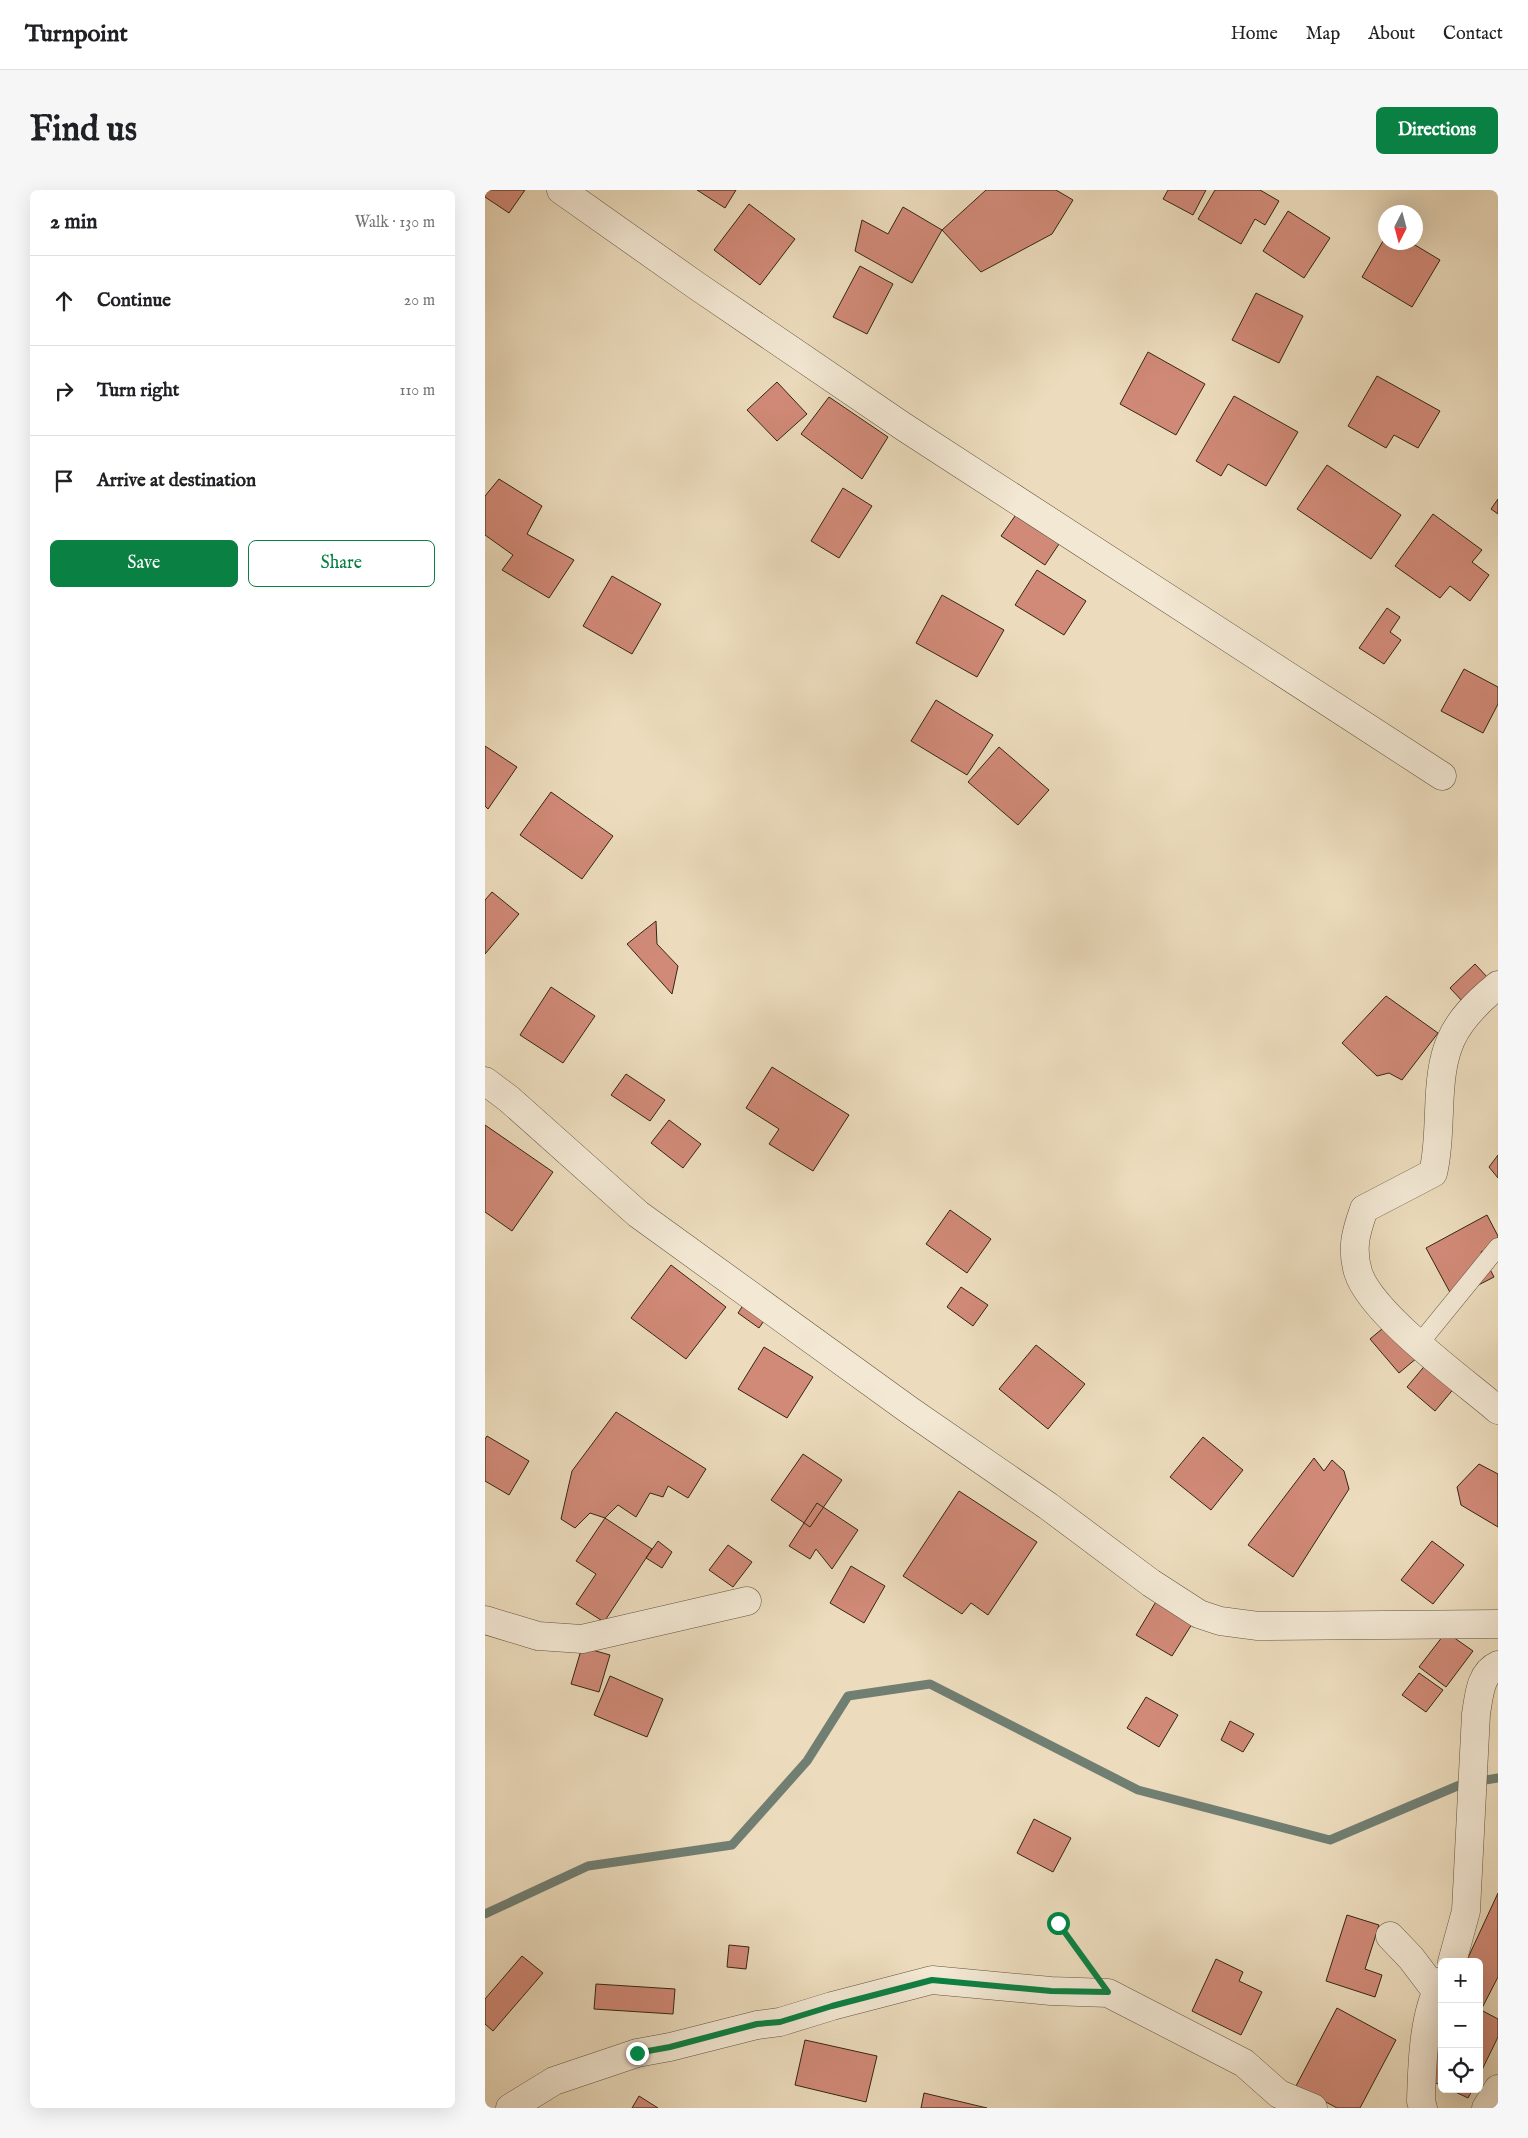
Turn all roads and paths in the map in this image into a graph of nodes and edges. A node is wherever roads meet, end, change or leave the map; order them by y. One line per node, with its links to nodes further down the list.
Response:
1 (561, 190): 2 (street)
2 (1442, 776)
3 (1498, 985): 6 (street)
4 (485, 1081): 10 (street)
5 (1498, 1247): 6 (lane)
6 (1419, 1344): 7 (street)
7 (1498, 1410)
8 (747, 1601): 9 (street)
9 (485, 1620)
10 (1498, 1624)
11 (1498, 1665): 14 (street)
12 (1058, 1923): 17 (path)
13 (1389, 1936): 15 (street)
14 (1454, 1958)
15 (1438, 1985)
16 (1438, 1990): 19 (street)
17 (1108, 1992): 20 (street); 21 (street)
18 (1498, 2089): 22 (street)
19 (1416, 2106)
20 (510, 2108)
21 (1313, 2108)
22 (1486, 2108)

